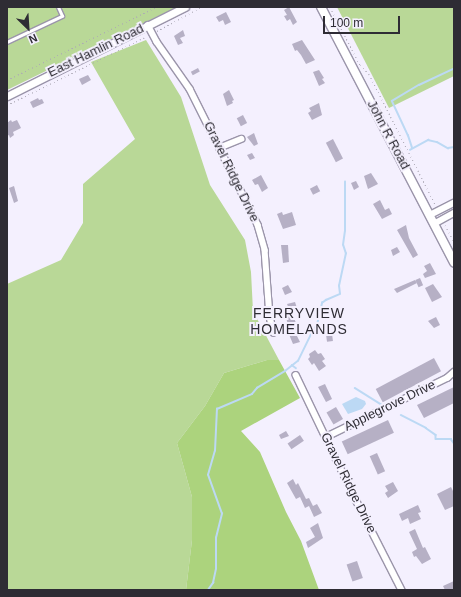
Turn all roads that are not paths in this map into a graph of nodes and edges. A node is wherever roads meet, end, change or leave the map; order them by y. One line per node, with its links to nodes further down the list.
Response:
1 (58, 7): 5 (lane)
2 (185, 7): 4 (street, East Hamlin Road)
3 (321, 7): 11 (main road, John R Road)
4 (148, 26): 6 (street, East Hamlin Road); 8 (street, Gravel Ridge Drive)
5 (7, 42)
6 (7, 96)
7 (241, 139): 8 (street)
8 (219, 148): 14 (street, Gravel Ridge Drive)
9 (454, 204): 11 (street)
10 (454, 213): 12 (street)
11 (430, 216): 12 (main road, John R Road)
12 (434, 224): 13 (main road, John R Road)
13 (454, 263)
14 (274, 333)
15 (454, 372): 17 (street, Applegrove Drive)
16 (296, 375): 17 (street, Gravel Ridge Drive)
17 (326, 438): 18 (street, Gravel Ridge Drive)
18 (402, 590)

